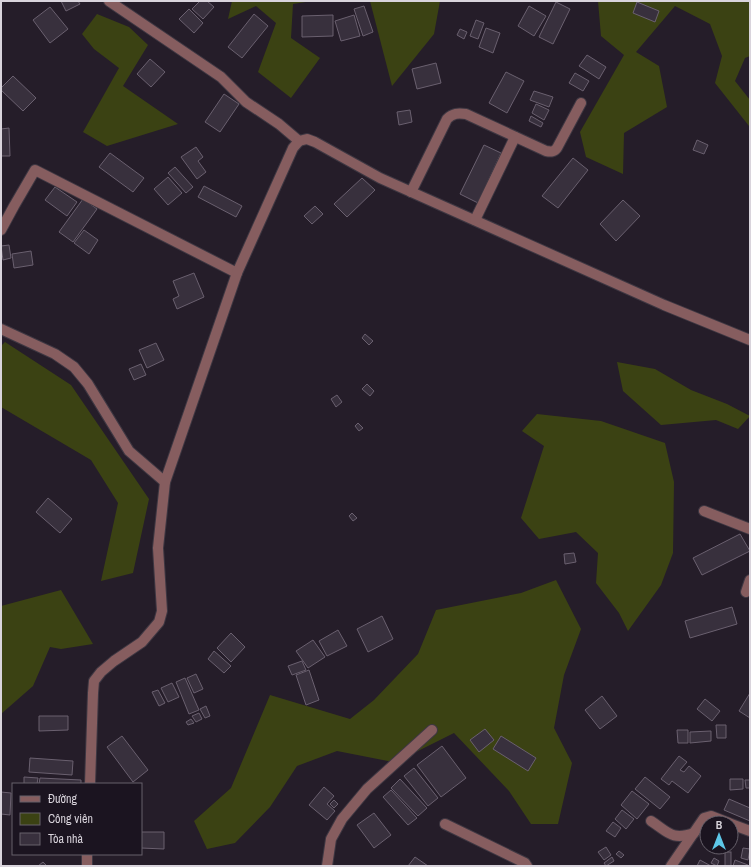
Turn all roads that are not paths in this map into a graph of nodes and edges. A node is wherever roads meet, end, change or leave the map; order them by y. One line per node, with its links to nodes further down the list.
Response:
1 (109, 1): 4 (street)
2 (581, 103): 3 (street)
3 (515, 137): 5 (street); 6 (street)
4 (299, 141): 5 (street); 8 (street)
5 (411, 192): 6 (street)
6 (475, 220): 10 (street)
7 (1, 230): 8 (street)
8 (238, 273): 11 (street)
9 (1, 329): 11 (street)
10 (750, 340)
11 (165, 482): 17 (street)
12 (704, 511): 13 (street)
13 (750, 529)
14 (750, 580): 15 (street)
15 (746, 592)
16 (432, 730): 26 (street)
17 (90, 783)
18 (651, 821): 23 (street)
19 (445, 824): 27 (street)
20 (699, 826): 23 (street)
21 (739, 827): 22 (street)
22 (750, 831)
23 (694, 833): 28 (street)
24 (87, 855): 25 (street)
25 (87, 866)
26 (327, 866)
27 (527, 866)
28 (670, 866)

